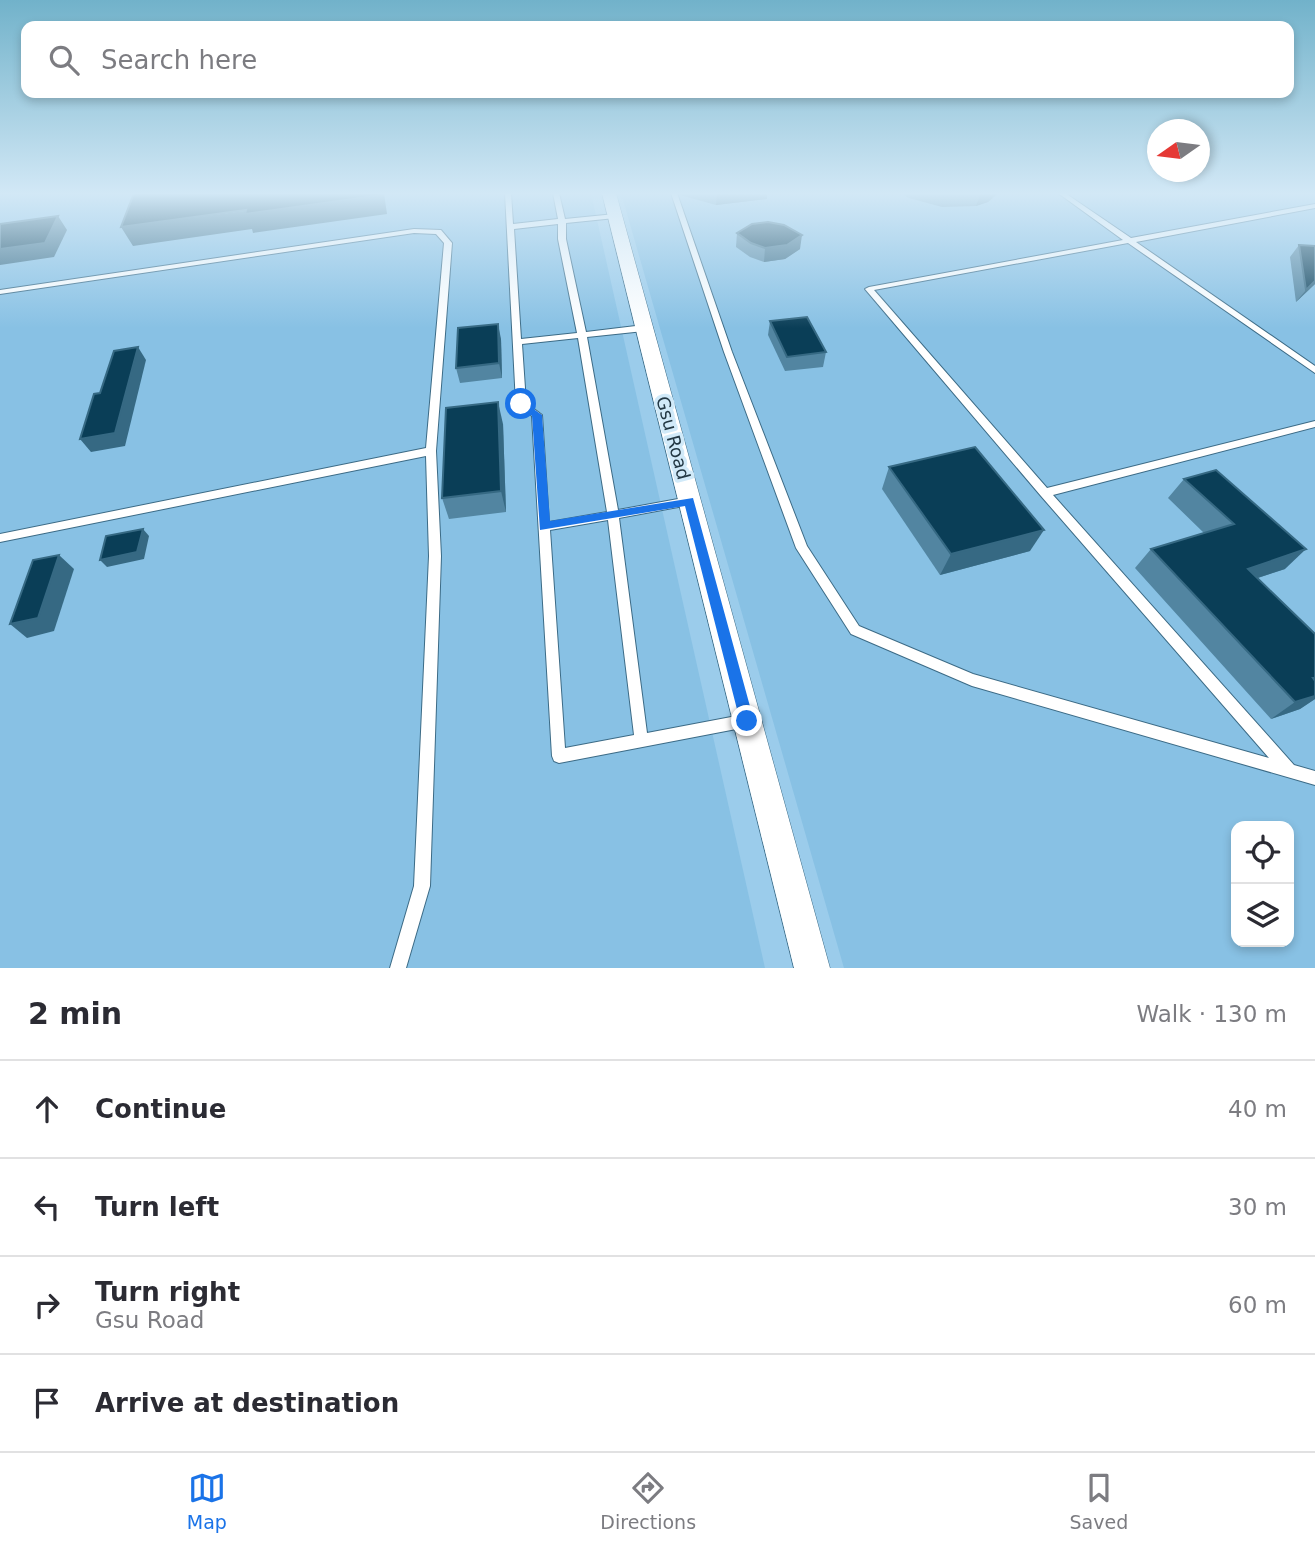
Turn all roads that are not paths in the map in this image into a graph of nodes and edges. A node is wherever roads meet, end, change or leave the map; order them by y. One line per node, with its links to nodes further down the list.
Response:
1 (365, 238): 10 (lane)
2 (444, 238): 16 (lane)
3 (511, 238): 13 (lane)
4 (562, 238): 12 (lane)
5 (621, 238): 11 (street, Gsu Road)
6 (689, 238): 24 (lane)
7 (1125, 238): 9 (lane)
8 (1144, 238): 9 (lane)
9 (1129, 241): 14 (lane); 17 (lane)
10 (0, 292)
11 (644, 328): 12 (lane); 18 (street, Gsu Road)
12 (582, 335): 13 (lane); 19 (lane)
13 (517, 342): 20 (lane)
14 (1315, 370)
15 (1315, 424): 17 (lane)
16 (431, 451): 21 (lane); 26 (lane)
17 (1045, 494): 24 (lane)
18 (689, 501): 19 (lane); 22 (street, Gsu Road)
19 (613, 514): 20 (lane); 23 (lane)
20 (544, 527): 23 (lane)
21 (0, 538)
22 (747, 721): 23 (lane); 27 (street, Gsu Road)
23 (641, 740)
24 (1289, 770): 25 (lane)
25 (1315, 778)
26 (398, 968)
27 (812, 968)

